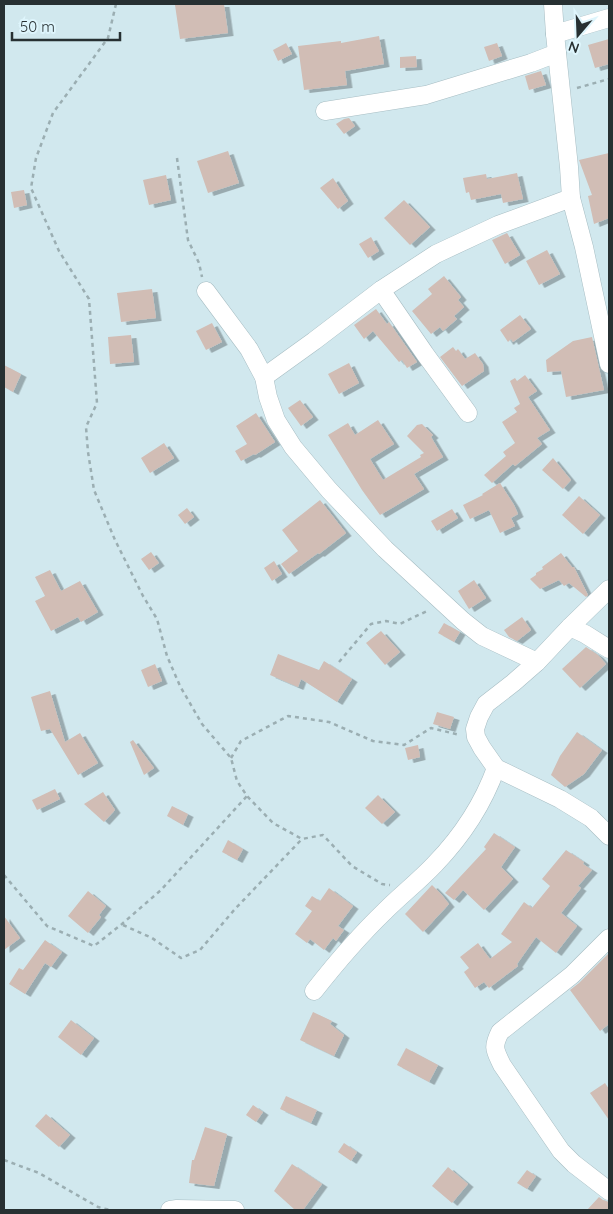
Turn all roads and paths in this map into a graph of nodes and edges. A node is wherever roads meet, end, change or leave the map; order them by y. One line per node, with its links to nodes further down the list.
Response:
1 (116, 4): 23 (path)
2 (554, 4): 4 (street)
3 (609, 18): 4 (street)
4 (555, 34): 5 (street)
5 (558, 53): 7 (street); 8 (street)
6 (609, 79): 7 (path)
7 (561, 93): 10 (street)
8 (325, 111)
9 (177, 158): 12 (path)
10 (571, 198): 11 (street); 13 (street)
11 (380, 290): 14 (street); 15 (street)
12 (206, 291): 14 (street)
13 (609, 364)
14 (264, 377): 17 (street)
15 (468, 413)
16 (609, 589): 18 (street)
17 (443, 604): 20 (path); 21 (street)
18 (570, 627): 19 (street); 21 (street)
19 (609, 649)
20 (339, 662)
21 (537, 662): 22 (street)
22 (476, 737): 23 (path); 24 (street)
23 (231, 758): 25 (path)
24 (496, 768): 26 (street); 29 (street)
25 (247, 796): 27 (path); 30 (path)
26 (609, 836)
27 (302, 839): 29 (path); 30 (path)
28 (4, 875): 30 (path)
29 (412, 886): 32 (street)
30 (122, 924)
31 (609, 938): 34 (street)
32 (314, 991)
33 (4, 1160): 35 (path)
34 (609, 1191)
35 (110, 1210)
36 (170, 1210): 37 (street)
37 (234, 1210)

